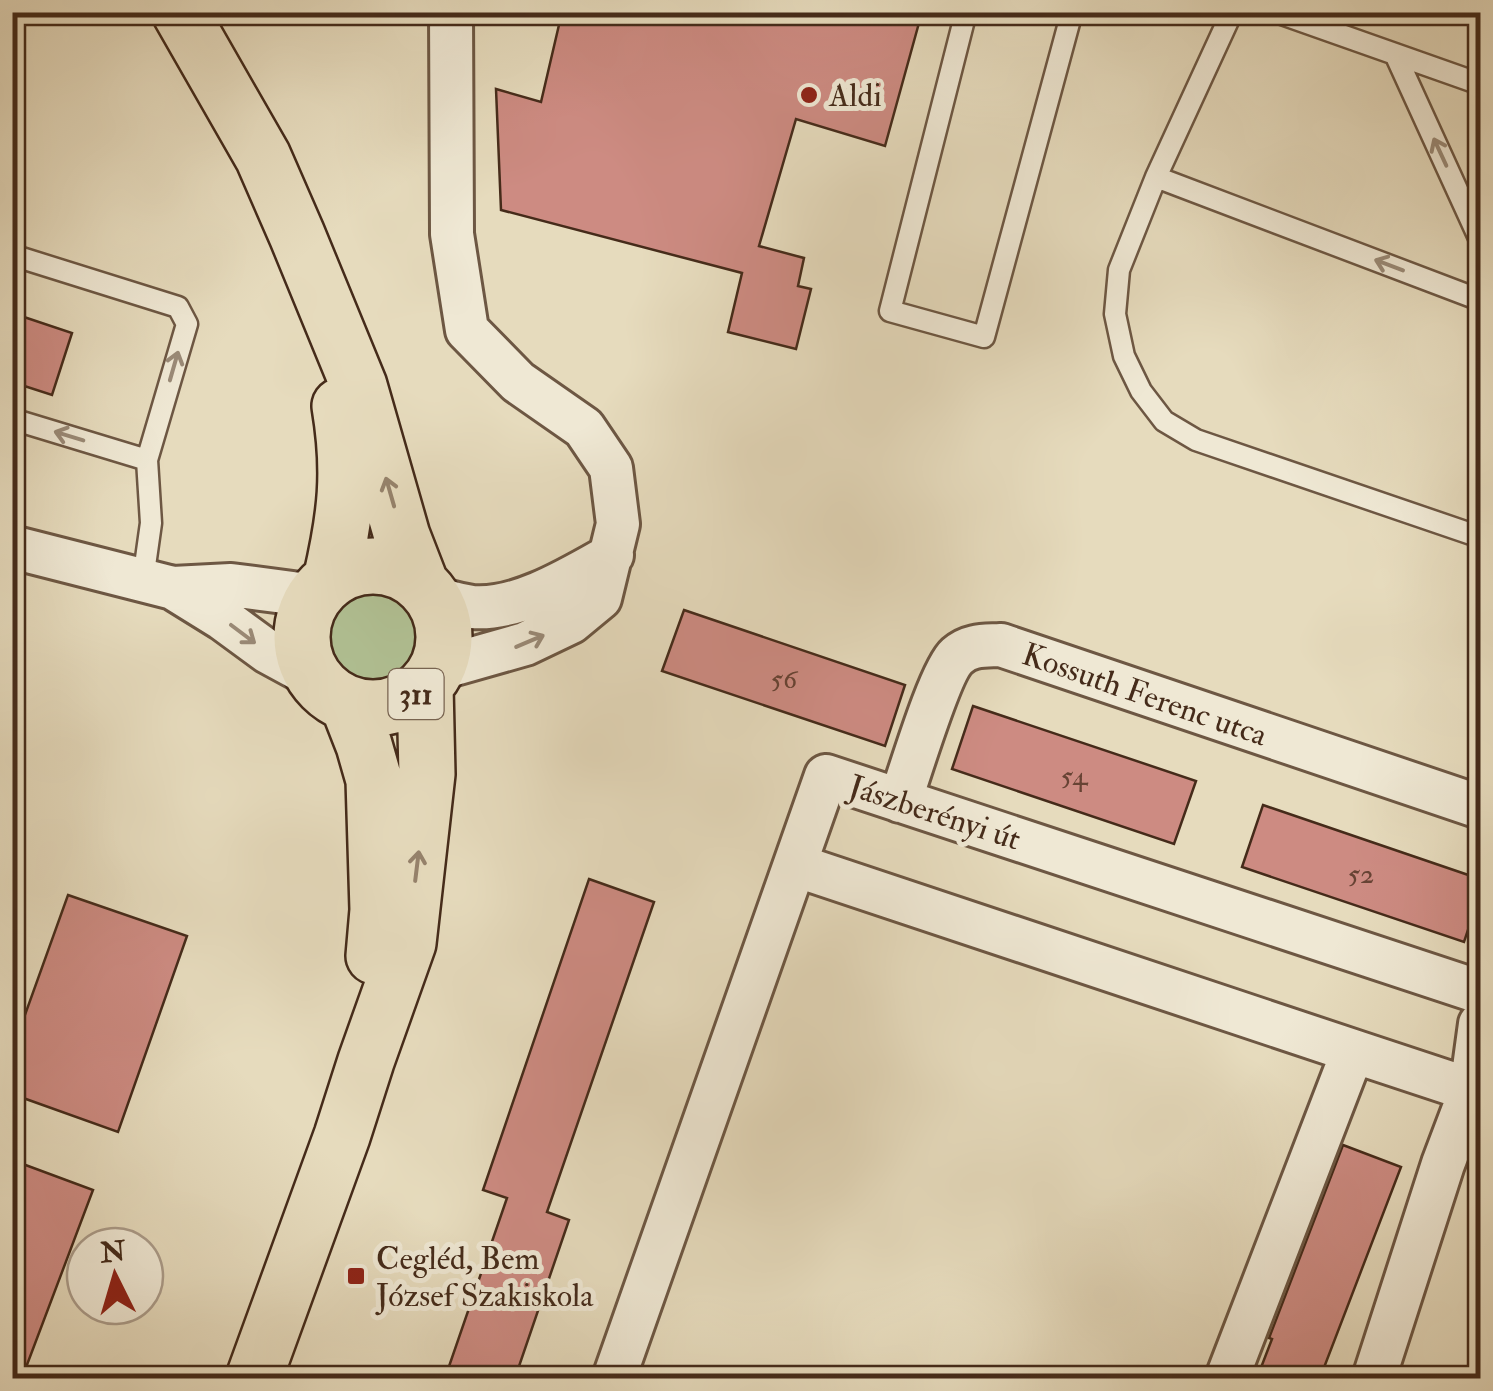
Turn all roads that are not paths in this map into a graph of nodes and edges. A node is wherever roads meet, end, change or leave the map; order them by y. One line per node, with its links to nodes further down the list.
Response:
1 (180, 12): 11 (main road, 311)
2 (475, 12): 7 (lane)
3 (966, 12): 4 (lane)
4 (1072, 12)
5 (1232, 12): 10 (lane)
6 (1276, 12): 8 (lane)
7 (451, 32): 19 (street)
8 (1394, 54): 9 (lane); 12 (lane, one-way to 8)
9 (1478, 88)
10 (1156, 178): 14 (lane, one-way to 10); 17 (lane)
11 (298, 235): 21 (main road, 311); 22 (main road, 311, one-way to 11)
12 (1480, 240)
13 (12, 255): 16 (lane, one-way to 13)
14 (1480, 300)
15 (12, 419): 16 (lane, one-way to 15)
16 (147, 460): 20 (lane)
17 (1480, 537)
18 (12, 547): 20 (street)
19 (612, 555): 22 (street); 23 (street, one-way to 19)
20 (158, 584): 21 (street); 24 (street, one-way to 24)
21 (323, 588): 22 (main road); 24 (main road, 311)
22 (427, 591): 23 (main road, 311)
23 (431, 677): 24 (main road, 311); 31 (main road, 311, one-way to 23)
24 (331, 691): 31 (main road, 311)
25 (900, 800): 26 (street, Kossuth Ferenc utca); 27 (street, Jászberényi út); 28 (street, Jászberényi út)
26 (1480, 807)
27 (795, 865): 30 (street); 34 (street, Jászberényi út)
28 (1480, 992)
29 (1480, 1024): 32 (street)
30 (1353, 1051): 32 (street); 35 (street)
31 (366, 1061): 33 (main road, 311)
32 (1471, 1090): 36 (street)
33 (254, 1378)
34 (614, 1378)
35 (1227, 1378)
36 (1374, 1378)

